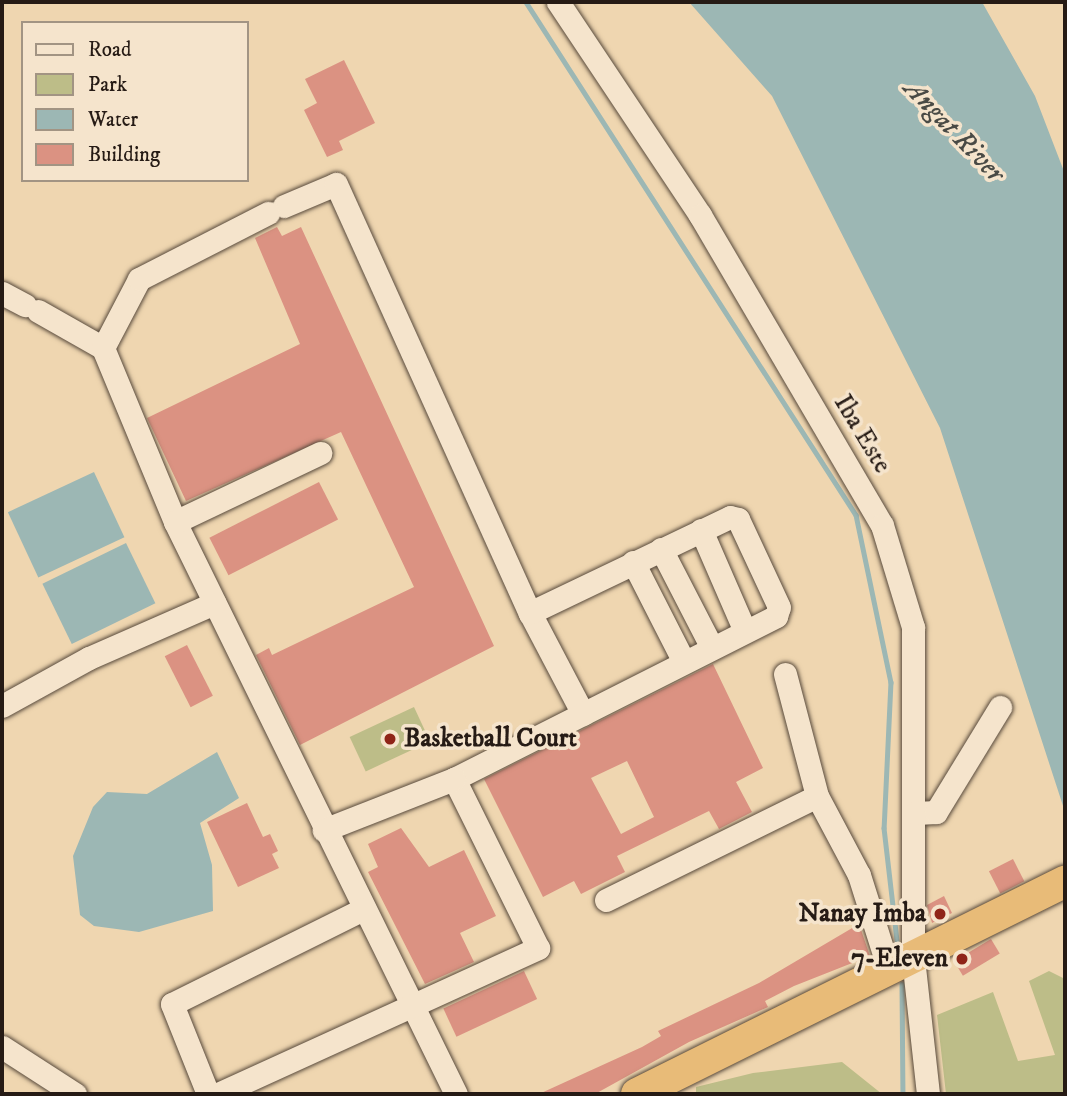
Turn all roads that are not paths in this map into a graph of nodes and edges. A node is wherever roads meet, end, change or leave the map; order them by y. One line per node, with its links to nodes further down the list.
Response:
1 (558, 2): 20 (street, Iba Este)
2 (2, 293): 3 (street)
3 (103, 348): 5 (street); 10 (street)
4 (320, 453): 5 (street)
5 (175, 522): 9 (street)
6 (701, 530): 7 (street); 11 (street); 11 (street)
7 (661, 549): 8 (street); 12 (street)
8 (633, 562): 10 (street); 13 (street)
9 (214, 603): 15 (street); 21 (street)
10 (530, 613): 17 (street)
11 (745, 631): 12 (street)
12 (711, 646): 13 (street)
13 (684, 662): 17 (street)
14 (785, 674): 19 (street)
15 (2, 706)
16 (1000, 707): 20 (street)
17 (583, 714): 18 (street)
18 (454, 779): 21 (street); 26 (street)
19 (817, 796): 23 (street); 25 (street)
20 (916, 813): 25 (street, Iba Este)
21 (324, 830): 24 (street)
22 (1062, 884): 25 (highway)
23 (606, 900)
24 (363, 909): 26 (street); 29 (street)
25 (901, 964): 32 (highway); 33 (street)
26 (409, 1008): 30 (street); 31 (street)
27 (2, 1047): 28 (street)
28 (75, 1094)
29 (208, 1094)
30 (218, 1094)
31 (456, 1094)
32 (638, 1094)
33 (928, 1094)

